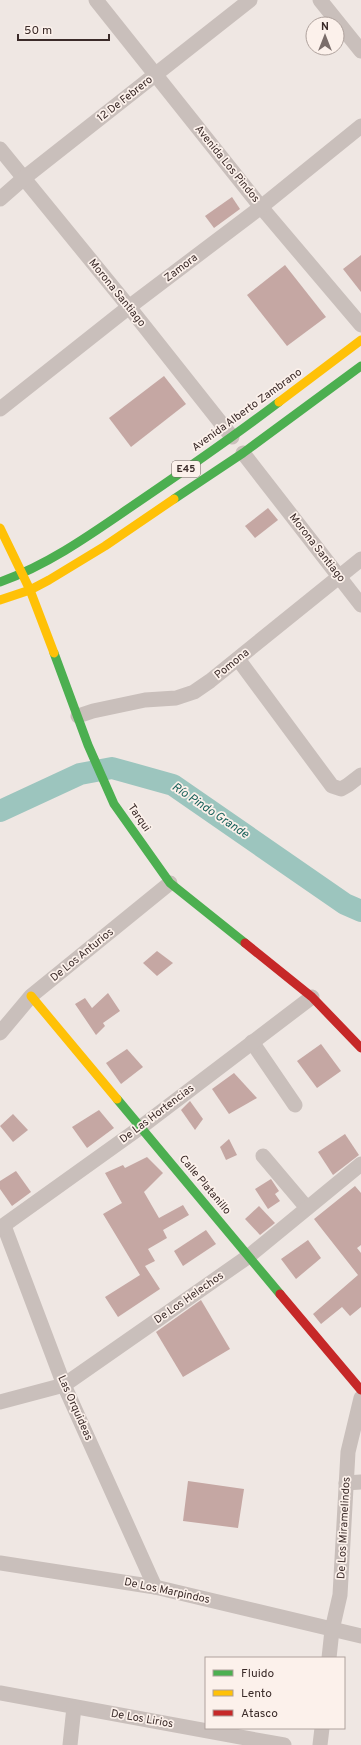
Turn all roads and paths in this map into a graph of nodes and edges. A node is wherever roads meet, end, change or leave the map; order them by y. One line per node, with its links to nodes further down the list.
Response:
1 (96, 0): 5 (street, Avenida Los Pindos)
2 (250, 0): 5 (street, 12 De Febrero)
3 (320, 0): 4 (street)
4 (361, 51)
5 (155, 75): 8 (street, 12 De Febrero); 10 (street, Avenida Los Pindos)
6 (361, 126): 10 (street, Zamora)
7 (0, 150): 8 (street, Morona Santiago)
8 (24, 178): 9 (street, 12 De Febrero); 11 (street, Morona Santiago)
9 (0, 199)
10 (261, 207): 11 (street, Zamora); 12 (street, Avenida Los Pindos)
11 (129, 307): 15 (street, Zamora); 16 (street, Morona Santiago)
12 (361, 324)
13 (361, 340): 16 (main road, Avenida Alberto Zambrano / E45)
14 (361, 366): 17 (main road, E45)
15 (0, 409)
16 (232, 437): 20 (main road, Avenida Alberto Zambrano / E45)
17 (243, 453): 21 (street, Morona Santiago); 23 (main road, E45)
18 (0, 528): 20 (main road, Tarqui)
19 (361, 559): 21 (street, Pomona)
20 (22, 574): 22 (main road, Avenida Alberto Zambrano / E45); 23 (main road, Tarqui)
21 (339, 577): 25 (street, Morona Santiago); 26 (street, Pomona)
22 (0, 582)
23 (30, 590): 24 (main road, E45); 27 (main road, Tarqui)
24 (0, 600)
25 (361, 605)
26 (238, 659): 27 (street, Pomona); 28 (street)
27 (78, 716): 29 (main road, Tarqui)
28 (361, 775)
29 (170, 883): 30 (street, De Los Anturios); 31 (main road, Tarqui)
30 (31, 996): 32 (street, De Los Anturios); 36 (main road, Calle Platanillo)
31 (312, 997): 33 (street, De Las Hortencias); 34 (main road, Tarqui)
32 (0, 1032)
33 (252, 1042): 35 (street); 36 (street, De Las Hortencias)
34 (361, 1048)
35 (295, 1105)
36 (141, 1127): 40 (street, De Las Hortencias); 41 (main road, Calle Platanillo)
37 (263, 1156): 39 (street)
38 (361, 1164): 39 (street, De Los Helechos)
39 (307, 1208): 41 (street, De Los Helechos)
40 (2, 1227): 42 (street, Las Orquideas)
41 (249, 1256): 42 (street, De Los Helechos); 43 (main road, Calle Platanillo)
42 (64, 1385): 45 (street, De Los Helechos); 48 (street, Las Orquideas)
43 (361, 1390)
44 (361, 1398): 46 (street, De Los Miramelindos)
45 (0, 1402)
46 (354, 1482): 49 (street, De Los Miramelindos)
47 (0, 1563): 48 (street, De Los Marpindos)
48 (155, 1587): 49 (street, De Los Marpindos)
49 (332, 1630): 50 (street); 51 (street, De Los Miramelindos)
50 (361, 1636)
51 (329, 1657)
52 (0, 1693): 53 (street, De Los Lirios)
53 (74, 1707): 55 (street); 56 (street, De Los Lirios)
54 (322, 1729): 57 (street)
55 (70, 1745)
56 (284, 1745)
57 (320, 1745)

